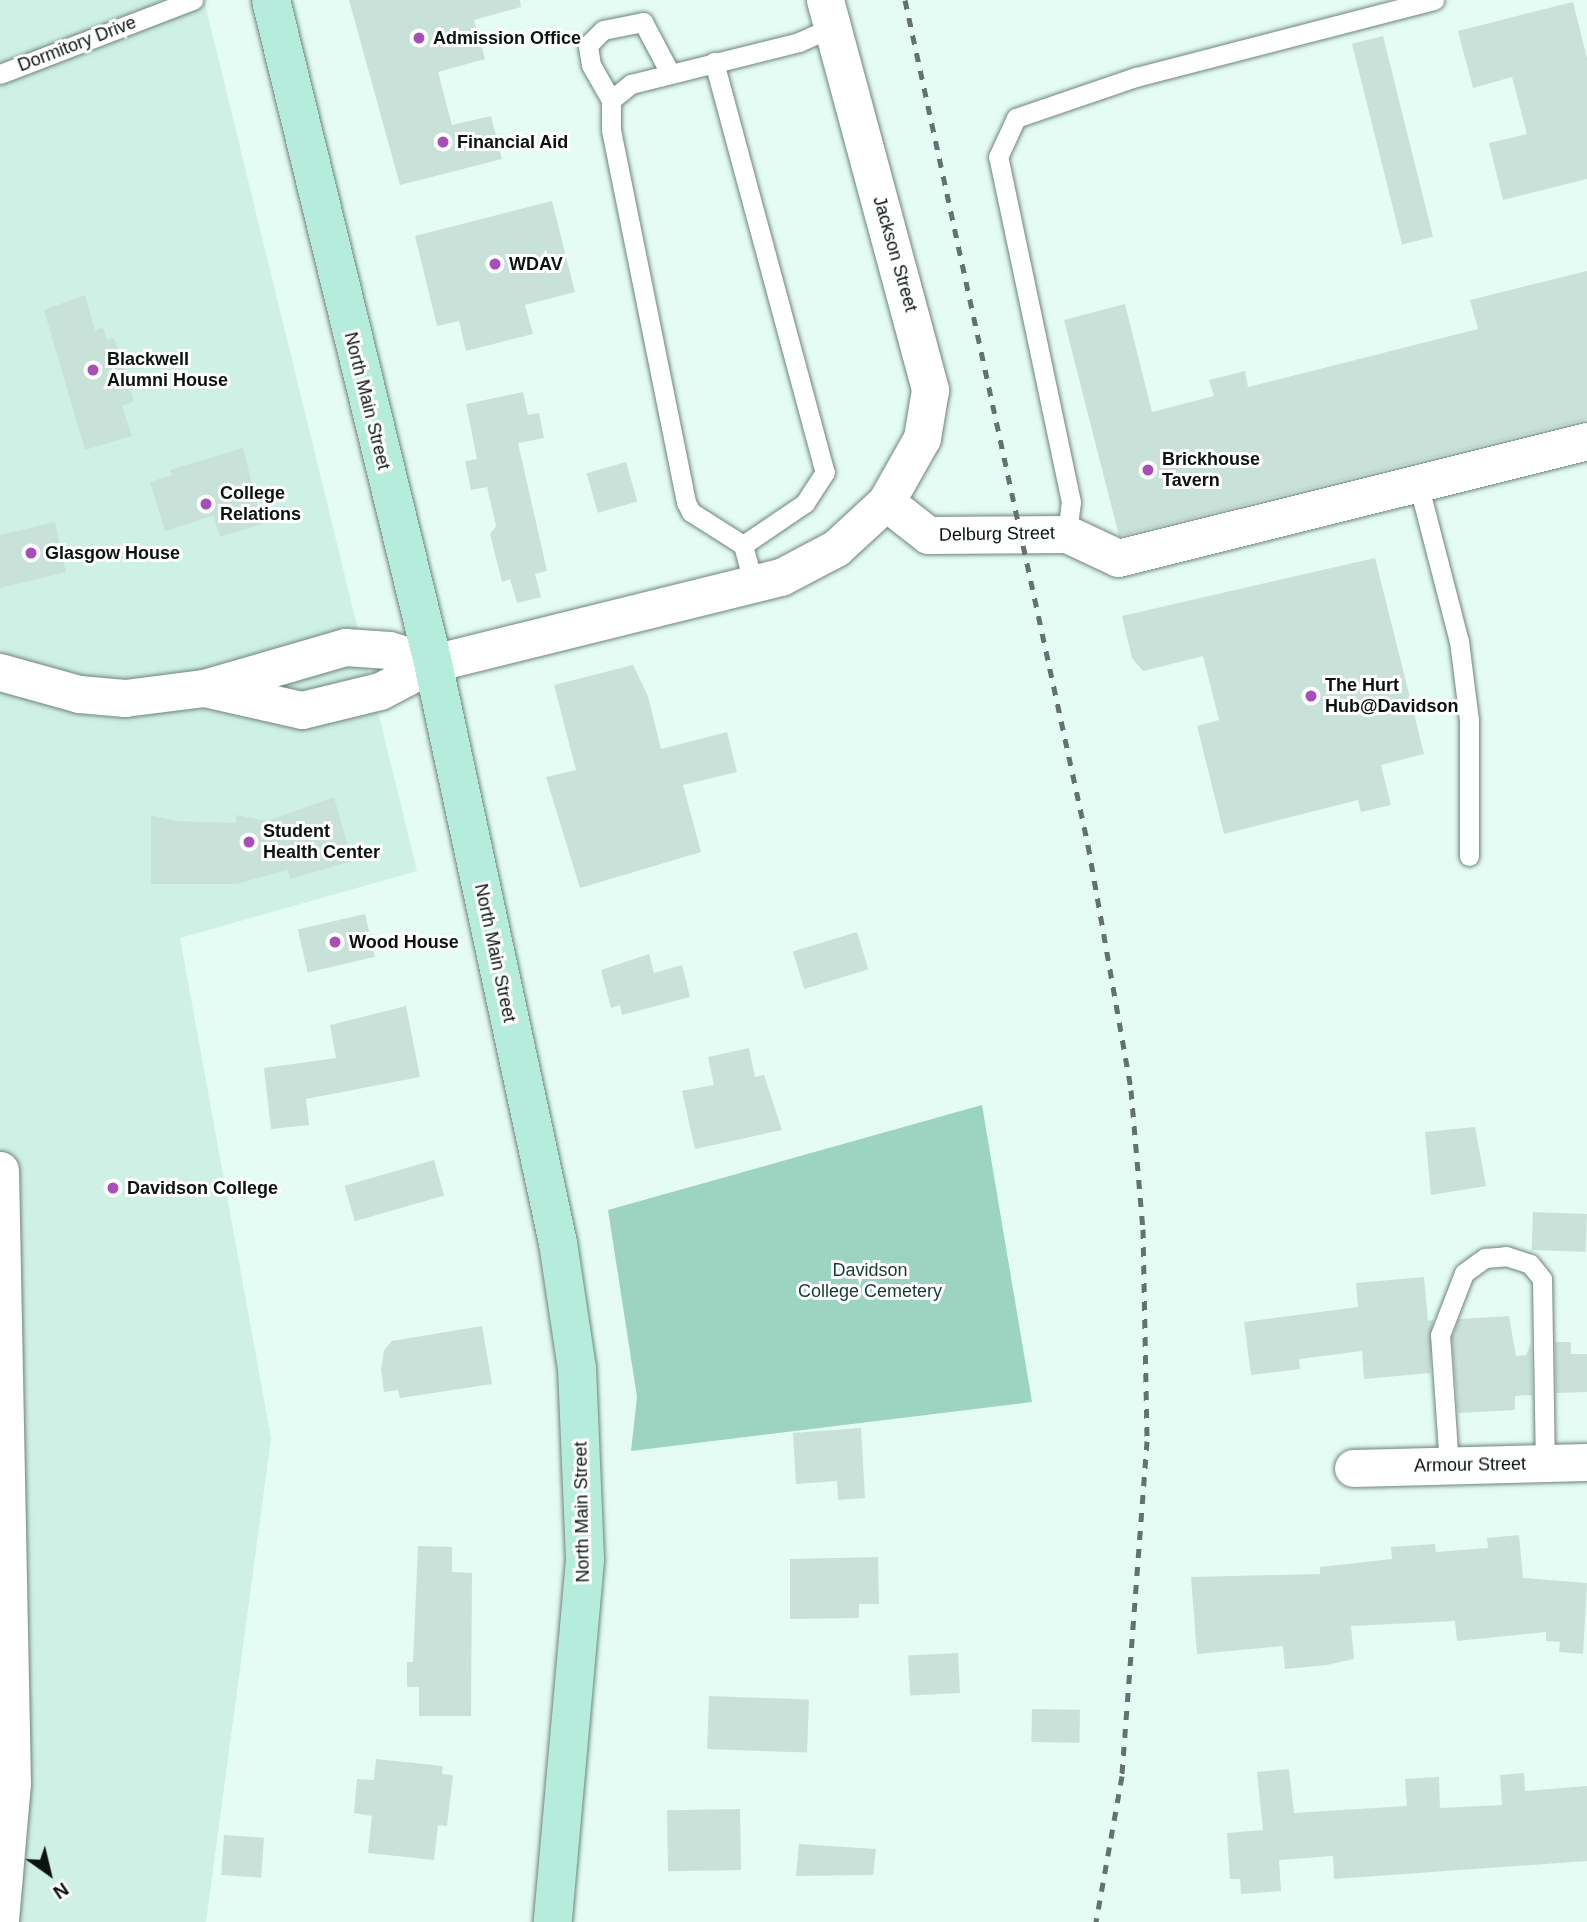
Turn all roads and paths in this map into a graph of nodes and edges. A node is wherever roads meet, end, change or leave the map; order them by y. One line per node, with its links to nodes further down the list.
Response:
1 (193, 0): 4 (lane, Dormitory Drive)
2 (271, 0): 16 (main road, North Main Street)
3 (1434, 0): 13 (lane)
4 (152, 7): 7 (lane, Dormitory Drive)
5 (827, 14): 6 (lane); 12 (street, Jackson Street)
6 (714, 62): 8 (lane); 14 (lane)
7 (0, 74)
8 (670, 74): 9 (lane); 9 (lane)
9 (611, 100): 14 (lane)
10 (1587, 441): 11 (street, Delburg Street)
11 (1418, 484): 13 (street, Delburg Street); 19 (lane)
12 (886, 502): 13 (street, Delburg Street); 15 (street)
13 (1068, 534)
14 (743, 545): 15 (lane)
15 (754, 586): 16 (street)
16 (433, 663): 18 (street); 18 (street); 26 (main road, North Main Street)
17 (0, 672): 18 (street)
18 (204, 688)
19 (1469, 856)
20 (0, 1170): 25 (street)
21 (1587, 1462): 22 (street, Armour Street)
22 (1545, 1464): 23 (street, Armour Street); 23 (lane)
23 (1449, 1466): 24 (street, Armour Street)
24 (1353, 1468)
25 (0, 1921)
26 (553, 1922)

